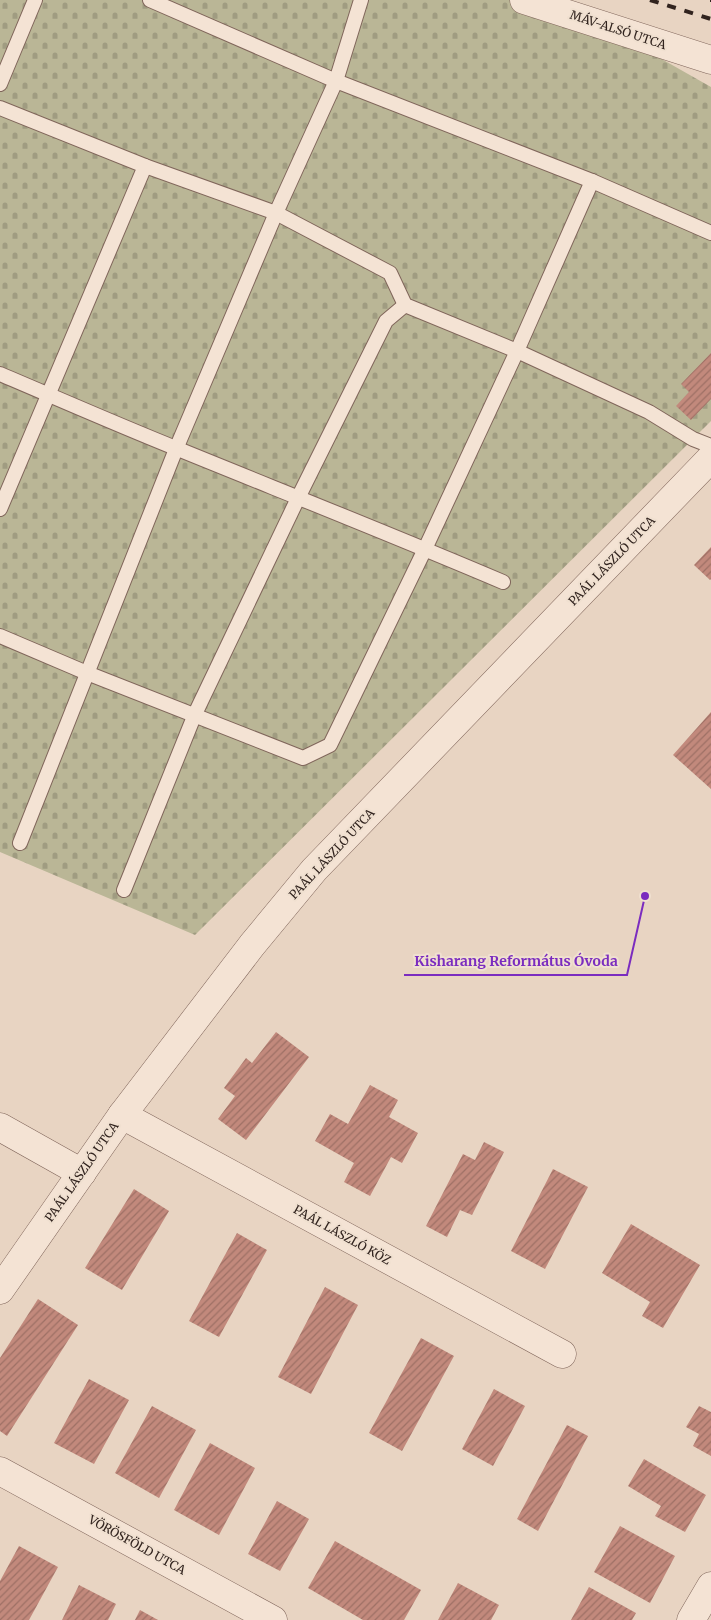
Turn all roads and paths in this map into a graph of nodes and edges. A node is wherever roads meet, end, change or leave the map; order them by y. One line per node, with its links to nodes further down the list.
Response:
1 (35, 0): 7 (lane)
2 (150, 0): 6 (lane)
3 (361, 0): 6 (lane)
4 (524, 0): 5 (street, MÁV-ALSÓ UTCA)
5 (711, 60)
6 (336, 81): 10 (lane); 11 (lane)
7 (0, 84)
8 (0, 108): 9 (lane)
9 (145, 166): 11 (lane); 16 (lane)
10 (592, 181): 12 (lane); 14 (lane)
11 (276, 213): 13 (lane); 18 (lane)
12 (711, 233)
13 (405, 305): 14 (lane); 20 (lane)
14 (518, 351): 17 (lane); 22 (lane)
15 (0, 374): 16 (lane)
16 (49, 394): 18 (lane); 21 (lane)
17 (711, 446)
18 (176, 449): 20 (lane); 25 (lane)
19 (711, 458): 29 (street, PAÁL LÁSZLÓ UTCA)
20 (299, 496): 22 (lane); 26 (lane)
21 (0, 508)
22 (425, 549): 23 (lane); 26 (lane)
23 (502, 582)
24 (0, 636): 25 (lane)
25 (87, 673): 26 (lane); 27 (lane)
26 (194, 714): 28 (lane)
27 (20, 842)
28 (124, 890)
29 (122, 1115): 31 (street, PAÁL LÁSZLÓ UTCA); 33 (street, PAÁL LÁSZLÓ KÖZ)
30 (0, 1127): 31 (street)
31 (82, 1173): 32 (street, PAÁL LÁSZLÓ UTCA)
32 (0, 1290)
33 (562, 1354)
34 (0, 1471): 36 (street, VÖRÖSFÖLD UTCA)
35 (711, 1586): 37 (street)
36 (273, 1620)
37 (691, 1620)

